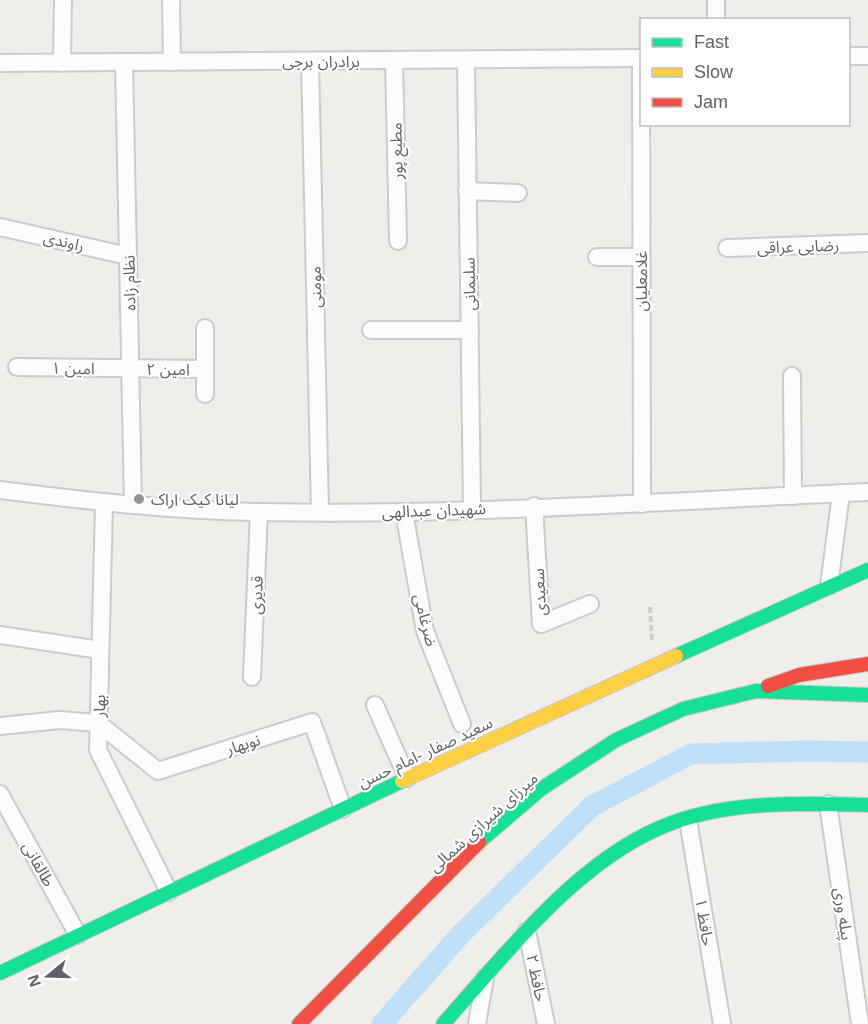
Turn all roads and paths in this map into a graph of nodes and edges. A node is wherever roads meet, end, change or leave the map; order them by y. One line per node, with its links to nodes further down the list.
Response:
1 (63, 0): 14 (street)
2 (171, 0): 12 (street)
3 (716, 0): 4 (street)
4 (716, 18)
5 (850, 56): 6 (street)
6 (868, 56)
7 (640, 58): 9 (street, برادران برجی)
8 (394, 60): 9 (street, برادران برجی); 10 (street, برادران برجی); 19 (street, مطیع پور)
9 (466, 60): 16 (street, سلیمانی)
10 (310, 61): 12 (street, برادران برجی); 43 (street, مومنی)
11 (124, 62): 12 (street, برادران برجی); 14 (street, برادران برجی); 22 (street, نظام زاده)
12 (172, 62)
13 (0, 63): 14 (street, برادران برجی)
14 (62, 63)
15 (641, 126): 24 (street, غلامعلیان)
16 (467, 191): 17 (street); 27 (street, سلیمانی)
17 (518, 193)
18 (0, 226): 22 (street, راوندی)
19 (398, 241)
20 (868, 243): 21 (street, رضایی عراقی)
21 (728, 248)
22 (128, 256): 29 (street, نظام زاده)
23 (597, 257): 24 (street)
24 (641, 257): 39 (street, غلامعلیان)
25 (205, 327): 30 (street)
26 (371, 330): 27 (street)
27 (470, 330): 41 (street, سلیمانی)
28 (17, 367): 29 (street, امین ۱)
29 (130, 368): 30 (street, امین ۲); 38 (street, نظام زاده)
30 (205, 369): 32 (street)
31 (792, 376): 36 (street)
32 (205, 394)
33 (0, 490): 37 (street, شهیدان عبدالهی)
34 (868, 492): 35 (street, شهیدان عبدالهی)
35 (841, 493): 36 (street, شهیدان عبدالهی); 46 (street)
36 (793, 496): 39 (street, شهیدان عبدالهی)
37 (104, 503): 38 (street, شهیدان عبدالهی); 50 (street, بهار)
38 (133, 504): 42 (street, شهیدان عبدالهی)
39 (642, 504): 40 (street, شهیدان عبدالهی)
40 (534, 506): 41 (street, شهیدان عبدالهی); 47 (street, سعیدی)
41 (472, 509): 44 (street, شهیدان عبدالهی)
42 (259, 512): 43 (street, شهیدان عبدالهی); 53 (street, قدیری)
43 (320, 512): 44 (street, شهیدان عبدالهی)
44 (404, 512): 58 (street, ضرغامی)
45 (868, 570): 46 (main road, سعید صفار -امام حسن)
46 (829, 586): 52 (main road, سعید صفار -امام حسن)
47 (590, 604)
48 (650, 607): 52 (path)
49 (0, 635): 50 (street)
50 (100, 650): 57 (street, بهار)
51 (868, 664): 54 (main road)
52 (653, 668): 60 (main road, سعید صفار -امام حسن)
53 (252, 677)
54 (756, 690): 55 (main road, میرزای شیرازی شمالی); 71 (main road, میرزای شیرازی شمالی)
55 (868, 694)
56 (375, 705): 60 (street)
57 (98, 723): 59 (street); 64 (street, نوبهار); 66 (street, بهار)
58 (462, 724)
59 (0, 726)
60 (407, 778): 64 (main road, سعید صفار -امام حسن)
61 (0, 794): 68 (street, طالقانی)
62 (828, 804): 63 (main road); 65 (main road); 76 (street, پیله وری)
63 (868, 805)
64 (343, 809): 66 (main road, سعید صفار -امام حسن)
65 (688, 819): 67 (main road); 75 (street, حافظ ۱)
66 (169, 892): 68 (main road, سعید صفار -امام حسن)
67 (526, 932): 70 (main road); 74 (street, حافظ ۲)
68 (78, 935): 69 (main road, سعید صفار -امام حسن)
69 (0, 973)
70 (485, 978): 72 (main road); 73 (street)
71 (300, 1024)
72 (443, 1024)
73 (477, 1024)
74 (546, 1024)
75 (722, 1024)
76 (860, 1024)

